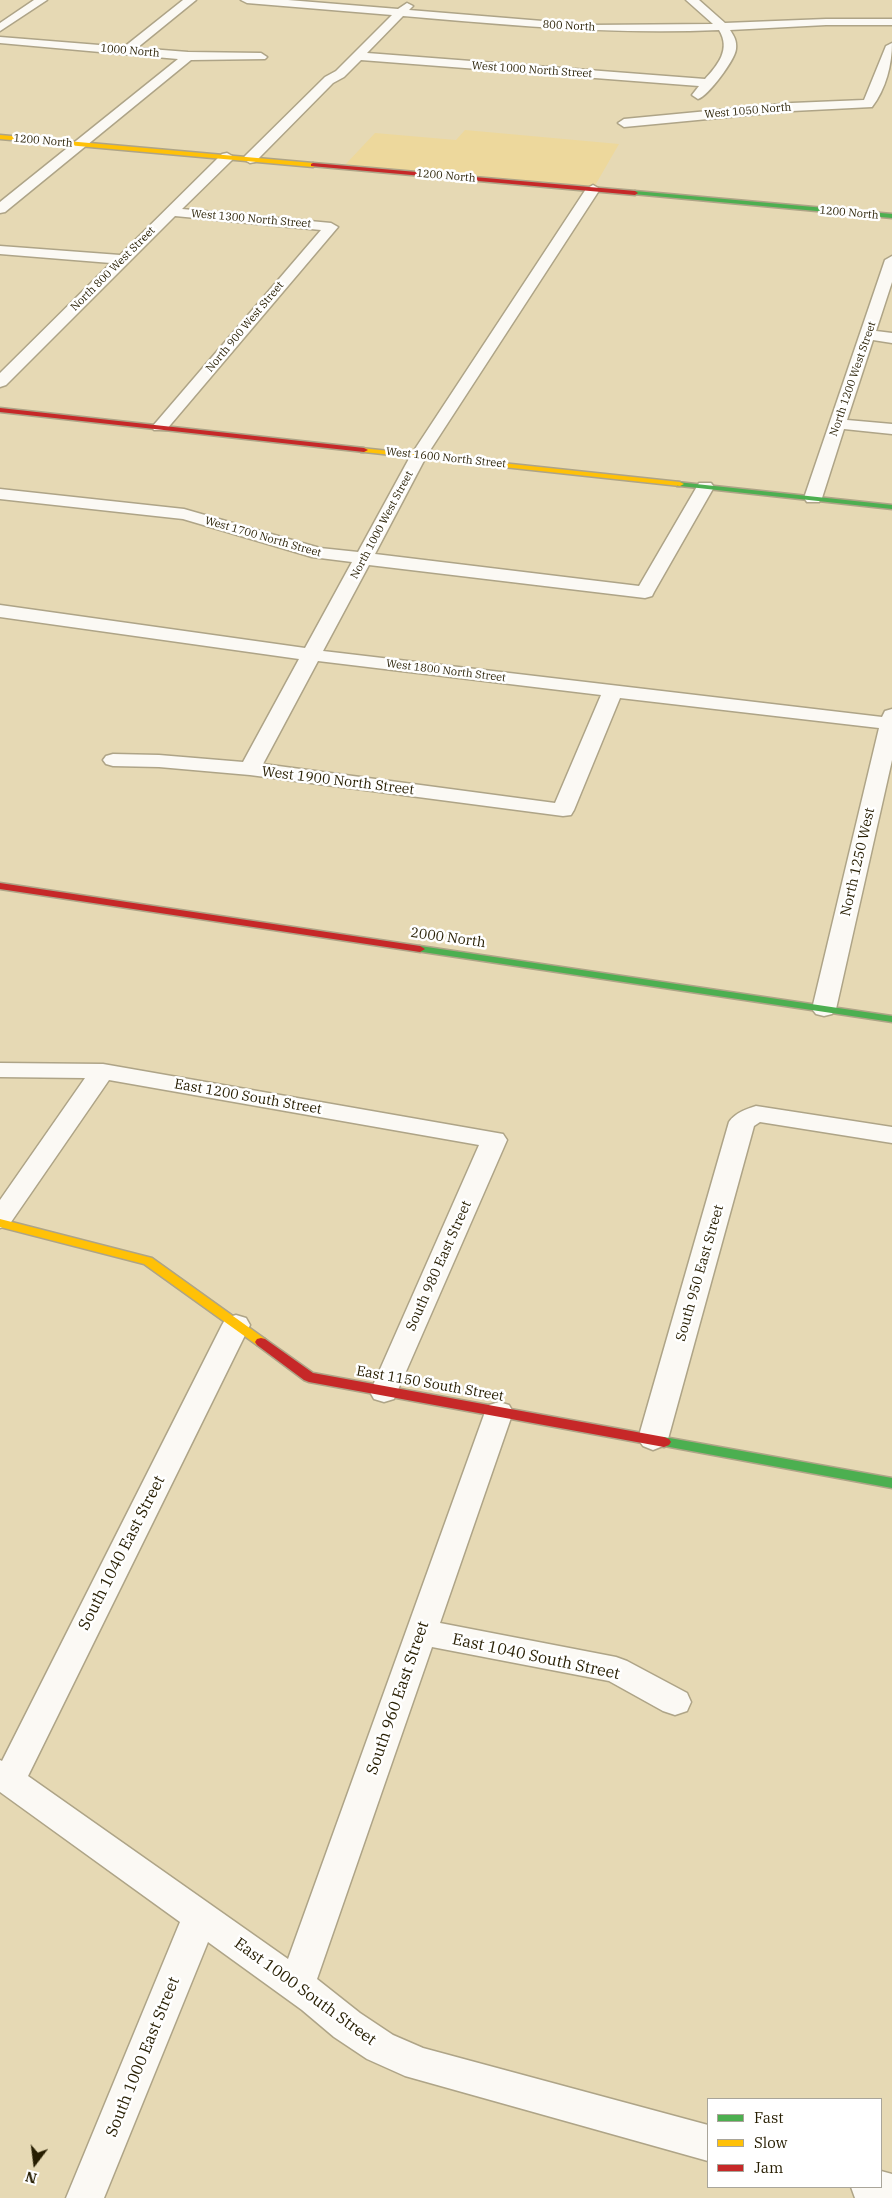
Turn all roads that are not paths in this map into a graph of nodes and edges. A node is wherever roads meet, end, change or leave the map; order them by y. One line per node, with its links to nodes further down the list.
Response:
1 (41, 0): 9 (street)
2 (190, 0): 12 (street)
3 (247, 0): 6 (street, 800 North)
4 (411, 0): 6 (street)
5 (692, 0): 8 (street)
6 (401, 13): 8 (street, 800 North); 14 (street)
7 (892, 22): 8 (street, 800 North)
8 (722, 27): 16 (street)
9 (0, 28)
10 (0, 40): 12 (street, 1000 North)
11 (892, 46): 17 (street, West 1050 North)
12 (127, 50): 13 (street, 1000 North)
13 (188, 56): 15 (street, 1000 North); 20 (street)
14 (357, 56): 16 (street, West 1000 North Street); 22 (street)
15 (261, 57)
16 (707, 83): 17 (street)
17 (704, 115): 18 (street, West 1050 North)
18 (624, 123)
19 (0, 138): 20 (street, 1200 North)
20 (81, 144): 21 (street, 1200 North); 24 (street)
21 (227, 158): 22 (street, 1200 North); 25 (street, North 800 West Street)
22 (250, 160): 23 (street, 1200 North)
23 (593, 189): 26 (street, 1200 North); 38 (street, North 1000 West Street)
24 (0, 209)
25 (171, 212): 27 (street, West 1300 North Street); 29 (street, North 800 West Street)
26 (891, 217)
27 (331, 227): 36 (street, North 900 West Street)
28 (0, 250): 29 (street)
29 (122, 260): 33 (street, North 800 West Street)
30 (892, 260): 31 (street, North 1200 West Street)
31 (868, 335): 32 (street); 35 (street, North 1200 West Street)
32 (892, 338)
33 (0, 382)
34 (0, 410): 36 (street, West 1600 North Street)
35 (838, 424): 37 (street); 41 (street, North 1200 West Street)
36 (160, 427): 38 (street, West 1600 North Street)
37 (892, 429)
38 (420, 455): 39 (street, West 1600 North Street); 43 (street, North 1000 West Street)
39 (705, 487): 41 (street, West 1600 North Street); 43 (street, West 1700 North Street)
40 (0, 494): 43 (street, West 1700 North Street)
41 (813, 498): 42 (street, West 1600 North Street)
42 (892, 507)
43 (363, 560): 45 (street, North 1000 West Street)
44 (0, 611): 45 (street, West 1800 North Street)
45 (312, 655): 46 (street, West 1800 North Street); 49 (street, North 1000 West Street)
46 (613, 690): 47 (street, West 1800 North Street); 49 (street, West 1900 North Street)
47 (891, 721): 51 (street, North 1250 West)
48 (113, 760): 49 (street, West 1900 North Street)
49 (250, 769)
50 (0, 886): 51 (street, 2000 North)
51 (824, 1009): 52 (street, 2000 North)
52 (892, 1019)
53 (0, 1070): 54 (street, East 1200 South Street)
54 (103, 1072): 56 (street, East 1200 South Street); 57 (street)
55 (892, 1135): 61 (street, South 950 East Street)
56 (494, 1140): 59 (street, South 980 East Street)
57 (0, 1221): 58 (street, East 1150 South Street)
58 (236, 1325): 59 (street, East 1150 South Street); 65 (street, South 1040 East Street)
59 (384, 1392): 60 (street, East 1150 South Street)
60 (499, 1412): 61 (street, East 1150 South Street); 63 (street, South 960 East Street)
61 (653, 1439): 62 (street, East 1150 South Street)
62 (892, 1483)
63 (421, 1632): 64 (street, East 1040 South Street); 67 (street, South 960 East Street)
64 (675, 1702)
65 (4, 1778): 66 (street, East 1000 South Street)
66 (200, 1917): 67 (street, East 1000 South Street); 71 (street, South 1000 East Street)
67 (298, 1985): 68 (street, East 1000 South Street)
68 (707, 2143)
69 (874, 2188): 70 (street)
70 (892, 2193)
71 (85, 2198)

